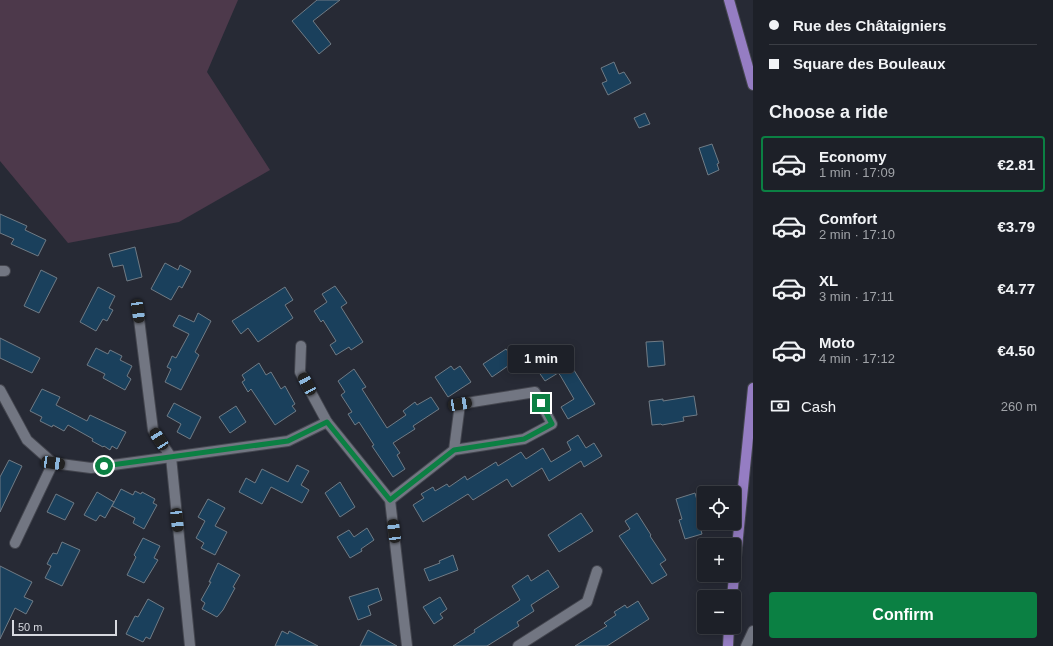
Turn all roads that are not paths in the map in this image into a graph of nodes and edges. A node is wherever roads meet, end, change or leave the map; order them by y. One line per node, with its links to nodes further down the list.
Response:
1 (729, 0): 2 (main road)
2 (753, 85)
3 (138, 311): 9 (street)
4 (301, 346): 7 (street)
5 (753, 388): 14 (main road)
6 (0, 390): 10 (street)
7 (327, 422): 9 (street); 11 (street)
8 (454, 450): 8 (street); 11 (street)
9 (171, 457): 10 (street); 17 (street)
10 (53, 463): 12 (street)
11 (390, 500): 18 (street)
12 (15, 543)
13 (597, 571): 19 (street)
14 (733, 590)
15 (753, 631): 21 (street)
16 (729, 634): 20 (main road)
17 (190, 646)
18 (407, 646)
19 (518, 646)
20 (728, 646)
21 (746, 646)

